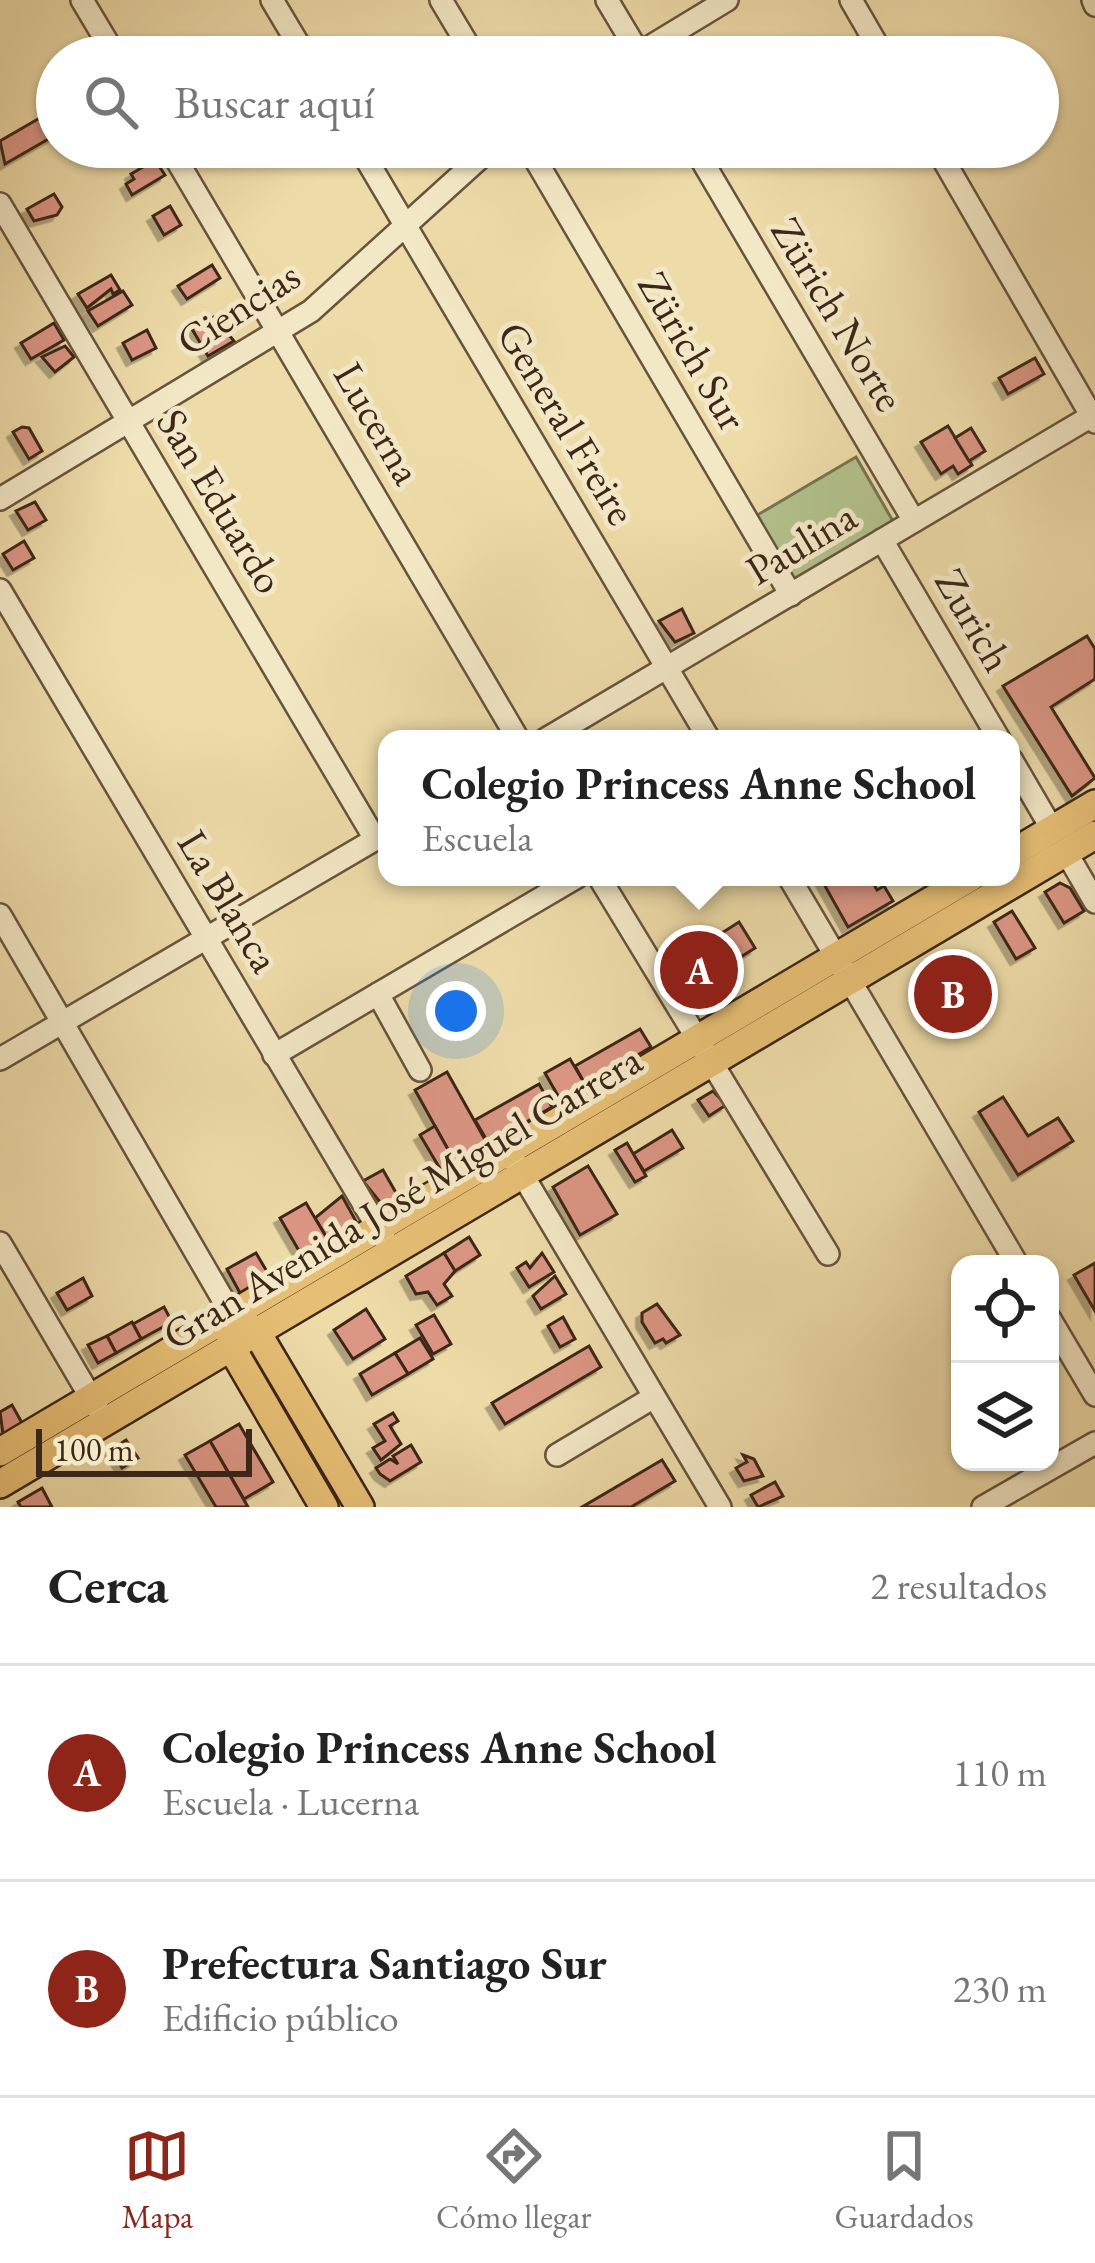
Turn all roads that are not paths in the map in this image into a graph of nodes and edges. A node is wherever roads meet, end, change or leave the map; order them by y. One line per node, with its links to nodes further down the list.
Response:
1 (82, 0): 7 (street)
2 (272, 0): 8 (street)
3 (441, 0): 9 (street)
4 (607, 0): 10 (street)
5 (727, 0): 11 (street)
6 (851, 0): 12 (street)
7 (103, 36)
8 (293, 36)
9 (462, 36)
10 (627, 36)
11 (670, 36)
12 (872, 36)
13 (181, 168): 21 (street, Lucerna)
14 (371, 168): 20 (street, General Freire)
15 (469, 168): 20 (street, Ciencias)
16 (540, 168): 28 (street, Zürich Sur)
17 (706, 168): 25 (street, Zürich Norte)
18 (948, 168): 22 (street)
19 (0, 204): 23 (street, San Eduardo)
20 (406, 227): 21 (street, Ciencias); 29 (street, General Freire)
21 (279, 333): 23 (street, Ciencias); 30 (street, Lucerna)
22 (1094, 417): 25 (street, Paulina)
23 (129, 422): 24 (street, Ciencias); 36 (street, San Eduardo)
24 (0, 499)
25 (914, 521): 26 (street, Paulina)
26 (882, 540): 28 (street, Paulina); 33 (street, Zurich)
27 (0, 590): 49 (street, La Blanca)
28 (791, 595): 29 (street, Paulina)
29 (667, 668): 31 (street, Paulina); 32 (street, General Freire)
30 (513, 730)
31 (561, 730)
32 (704, 730)
33 (994, 730)
34 (1020, 774): 39 (street)
35 (1095, 804): 39 (main road, Gran Avenida José Miguel Carrera)
36 (378, 831)
37 (1095, 835): 39 (main road, Gran Avenida José Miguel Carrera)
38 (378, 838): 49 (street)
39 (1059, 841): 40 (main road, Gran Avenida José Miguel Carrera); 41 (main road, Gran Avenida José Miguel Carrera); 47 (street)
40 (1020, 852)
41 (1020, 864)
42 (562, 886): 51 (street)
43 (604, 886): 53 (street)
44 (794, 886): 50 (street)
45 (958, 886): 50 (main road, Gran Avenida José Miguel Carrera)
46 (983, 886): 50 (main road, Gran Avenida José Miguel Carrera)
47 (1095, 902)
48 (0, 915): 52 (street)
49 (206, 938): 52 (street); 54 (street, La Blanca)
50 (843, 969): 53 (main road, Gran Avenida José Miguel Carrera); 61 (street)
51 (378, 994): 54 (street); 56 (street)
52 (63, 1022): 55 (street); 62 (street)
53 (704, 1052): 57 (main road, Gran Avenida José Miguel Carrera); 60 (street)
54 (274, 1055): 58 (street, La Blanca)
55 (0, 1060)
56 (420, 1070)
57 (515, 1163): 58 (main road, Gran Avenida José Miguel Carrera); 67 (street)
58 (384, 1239): 62 (main road, Gran Avenida José Miguel Carrera); 63 (main road, Gran Avenida José Miguel Carrera)
59 (0, 1243): 68 (street)
60 (828, 1254)
61 (1013, 1255)
62 (232, 1315): 63 (main road); 65 (main road); 68 (main road, Gran Avenida José Miguel Carrera)
63 (256, 1331): 65 (main road, Gran Avenida José Miguel Carrera); 74 (main road)
64 (1059, 1333): 66 (street)
65 (231, 1347): 68 (main road, Gran Avenida José Miguel Carrera); 73 (main road)
66 (1092, 1383)
67 (654, 1397): 71 (street); 75 (street)
68 (98, 1410): 70 (main road, Gran Avenida José Miguel Carrera); 72 (main road, Gran Avenida José Miguel Carrera)
69 (1095, 1443): 76 (street)
70 (0, 1452)
71 (557, 1455)
72 (0, 1484)
73 (324, 1507)
74 (360, 1507)
75 (720, 1507)
76 (983, 1507)

